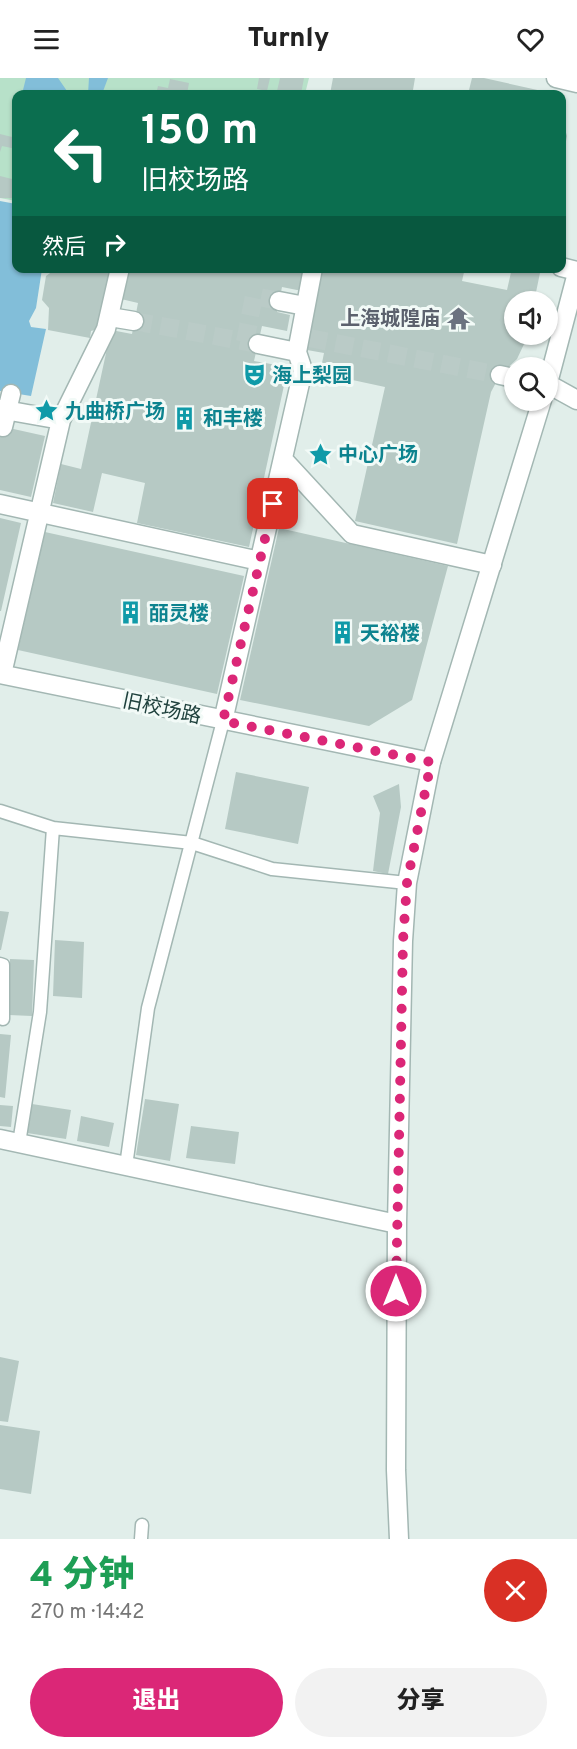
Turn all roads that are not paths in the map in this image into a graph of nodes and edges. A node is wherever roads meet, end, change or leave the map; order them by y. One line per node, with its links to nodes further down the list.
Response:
1 (556, 78): 2 (street)
2 (577, 82)
3 (577, 272): 12 (street)
4 (119, 273): 8 (street)
5 (312, 273): 7 (street)
6 (279, 301): 7 (street)
7 (305, 306): 10 (street)
8 (110, 317): 9 (street); 17 (street)
9 (134, 321)
10 (302, 342): 11 (street); 18 (street)
11 (258, 344)
12 (555, 357)
13 (558, 390): 14 (street)
14 (577, 400)
15 (5, 410): 17 (street)
16 (539, 411): 22 (street)
17 (61, 420): 20 (street)
18 (283, 459): 21 (street); 22 (street)
19 (0, 504): 20 (street)
20 (38, 514): 21 (street); 23 (street)
21 (259, 561): 24 (street)
22 (492, 565): 25 (street)
23 (1, 674): 24 (street, 旧校场路)
24 (223, 721): 25 (street, 旧校场路); 28 (lane)
25 (431, 762): 29 (street)
26 (0, 811): 27 (lane)
27 (53, 828): 28 (lane); 33 (lane)
28 (192, 843): 29 (lane); 34 (lane)
29 (407, 883): 35 (street)
30 (0, 964): 31 (lane)
31 (3, 1019)
32 (0, 1139): 33 (street)
33 (19, 1143): 34 (street)
34 (126, 1166): 35 (street)
35 (397, 1224): 38 (street)
36 (142, 1525): 37 (lane)
37 (141, 1539)
38 (399, 1539)

